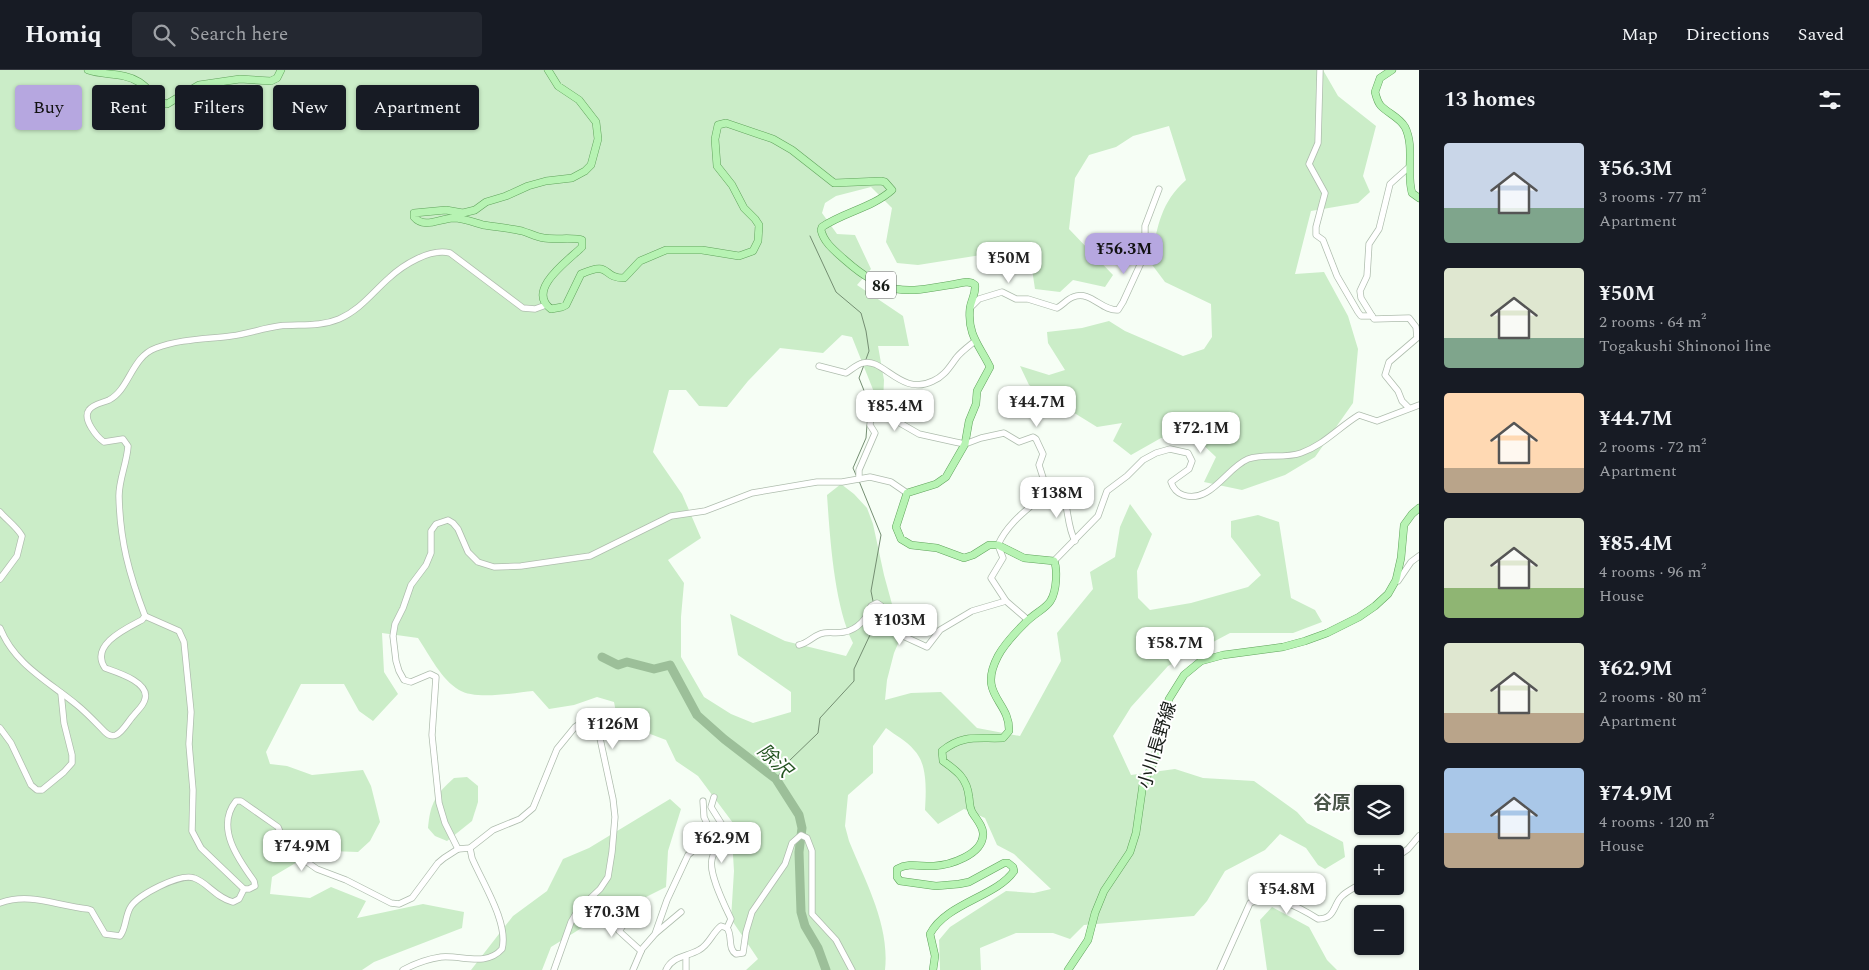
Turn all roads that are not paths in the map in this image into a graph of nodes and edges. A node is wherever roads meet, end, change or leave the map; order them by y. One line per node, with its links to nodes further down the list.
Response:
1 (88, 70): 2 (main road)
2 (281, 70)
3 (548, 70): 9 (main road)
4 (1320, 70): 11 (street)
5 (1392, 70): 6 (main road)
6 (1409, 167): 8 (main road); 11 (street)
7 (1159, 189): 10 (street)
8 (1419, 198)
9 (546, 306): 10 (main road, 86); 29 (street)
10 (970, 308): 12 (main road, 86)
11 (1372, 316): 15 (street)
12 (975, 341): 13 (street); 16 (main road, 86)
13 (819, 366)
14 (1419, 405): 15 (street)
15 (1409, 408): 22 (street)
16 (965, 444): 17 (street); 18 (main road, 86); 19 (street)
17 (859, 479): 18 (street); 39 (street)
18 (907, 493): 23 (main road)
19 (1044, 496): 22 (street); 23 (street)
20 (1419, 508): 27 (main road, 小川長野線)
21 (0, 512): 26 (street)
22 (1075, 541): 25 (street)
23 (998, 545): 25 (main road); 28 (street)
24 (1419, 556): 27 (street)
25 (1054, 561): 30 (main road)
26 (0, 579)
27 (1396, 580): 57 (main road, 小川長野線)
28 (1006, 600): 30 (street); 32 (street)
29 (145, 616): 33 (street); 42 (street)
30 (1028, 620): 56 (main road)
31 (0, 628): 33 (street)
32 (800, 645)
33 (61, 693): 34 (street)
34 (0, 728)
35 (714, 797): 46 (street)
36 (703, 801): 47 (street)
37 (1419, 836): 40 (street)
38 (470, 848): 39 (street); 51 (street); 52 (street)
39 (458, 849): 42 (street)
40 (1404, 852)
41 (1354, 888): 58 (street)
42 (244, 889): 43 (street)
43 (0, 904)
44 (681, 912): 47 (street)
45 (630, 916): 48 (street)
46 (727, 928): 49 (street); 50 (street)
47 (655, 934): 48 (street)
48 (641, 951): 53 (street)
49 (686, 956): 54 (street); 55 (street)
50 (851, 968)
51 (403, 970)
52 (554, 970)
53 (633, 970)
54 (666, 970)
55 (686, 970)
56 (934, 970)
57 (1068, 970)
58 (1220, 970)

